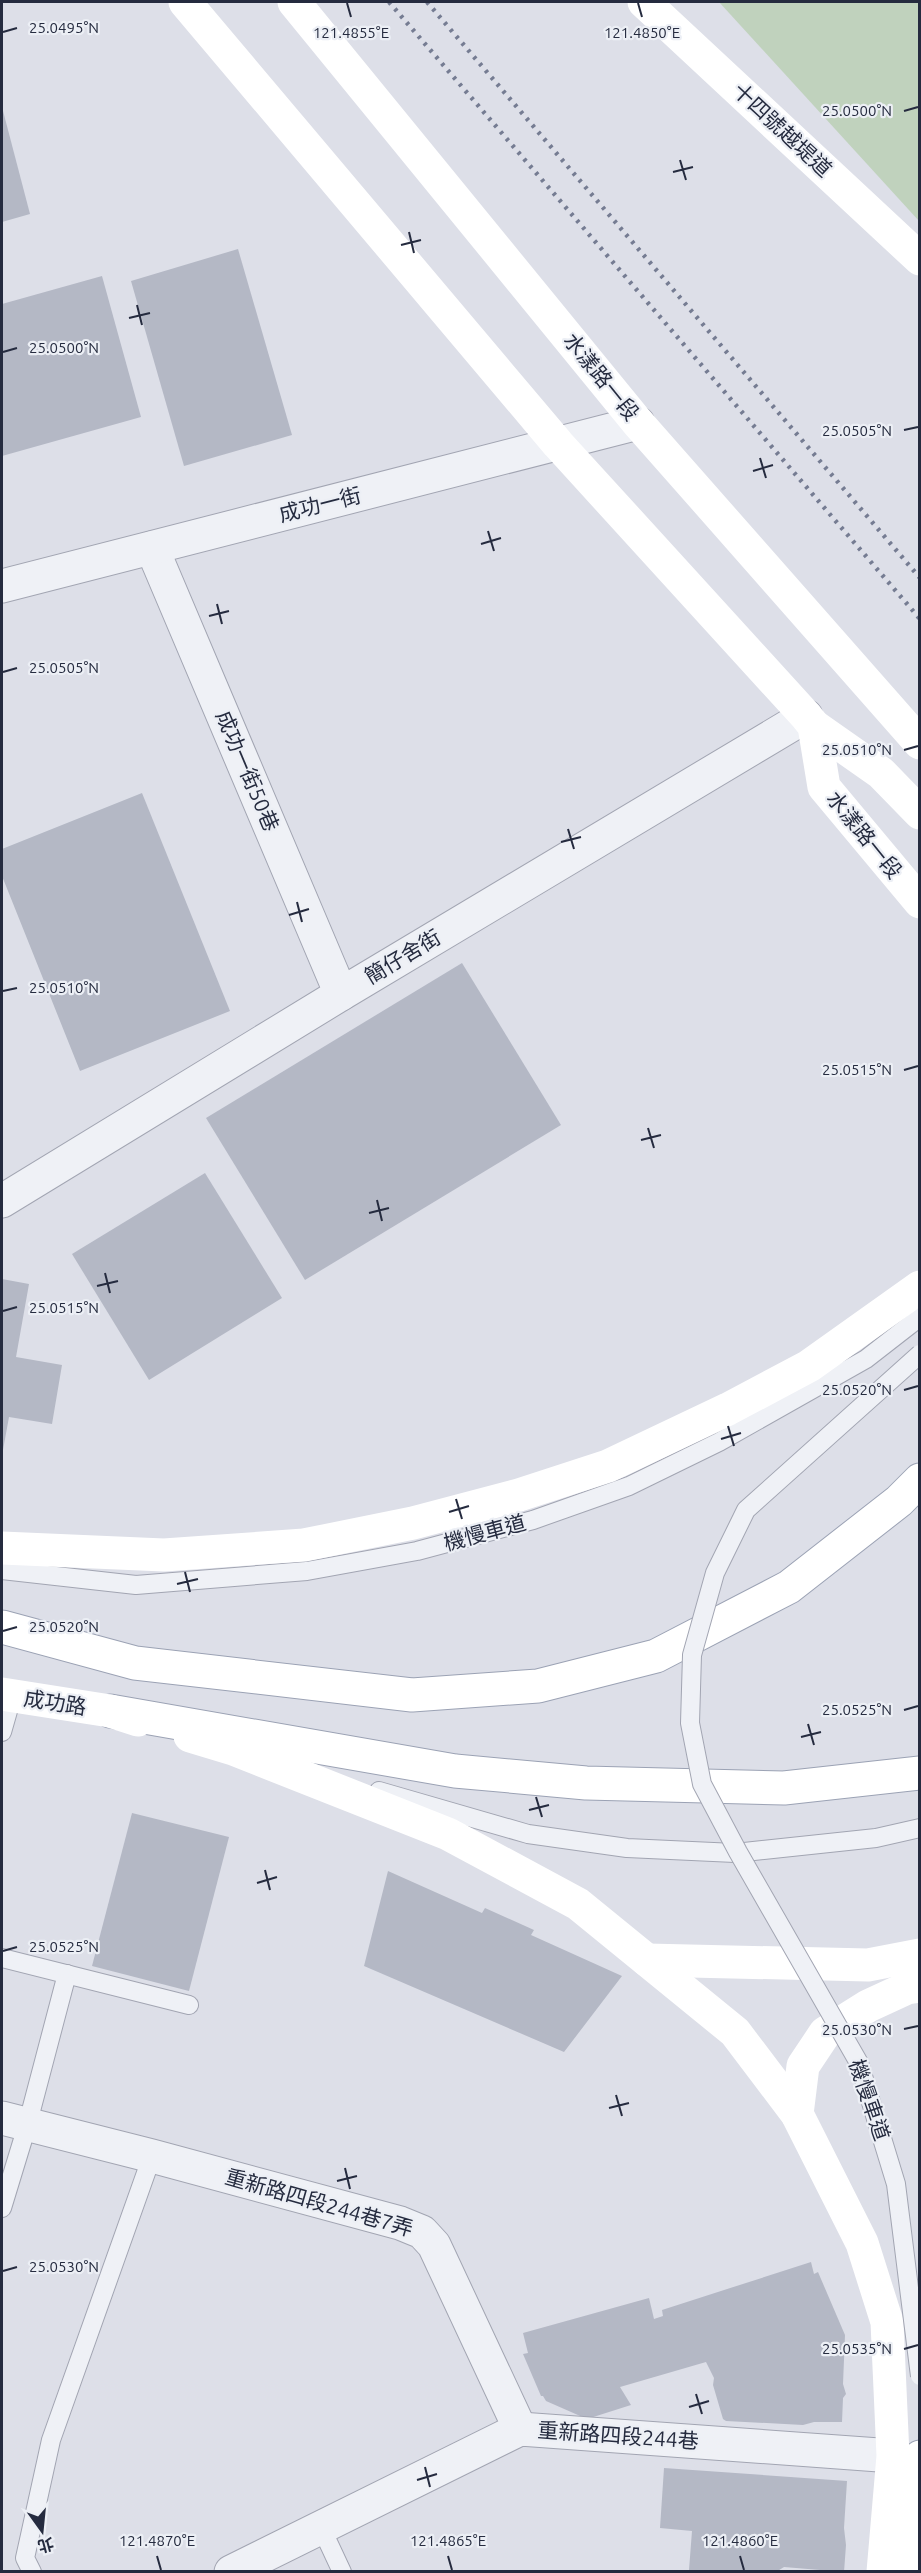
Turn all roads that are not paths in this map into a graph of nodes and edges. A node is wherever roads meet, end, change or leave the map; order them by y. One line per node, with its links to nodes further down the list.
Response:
1 (185, 2): 6 (main road)
2 (294, 2): 5 (main road, 水漾路一段)
3 (644, 2): 4 (main road, 十四號越堤道)
4 (920, 259)
5 (638, 423): 6 (street, 成功一街); 10 (main road, 水漾路一段)
6 (558, 444): 7 (street, 成功一街); 9 (main road)
7 (152, 548): 8 (street, 成功一街); 13 (street, 成功一街50巷)
8 (2, 586)
9 (810, 721): 11 (main road); 12 (main road, 水漾路一段); 13 (street, 簡仔舍街)
10 (920, 742)
11 (920, 813)
12 (920, 902)
13 (341, 994): 14 (street, 簡仔舍街)
14 (2, 1201)
15 (920, 1287): 19 (main road)
16 (920, 1317): 20 (lane, 機慢車道)
17 (920, 1354): 38 (lane, 機慢車道, bridge)
18 (920, 1480): 21 (main road)
19 (2, 1548)
20 (2, 1570)
21 (2, 1627)
22 (7, 1695): 23 (main road, 成功路); 24 (lane)
23 (110, 1711): 25 (main road); 26 (main road)
24 (2, 1732)
25 (233, 1749): 27 (lane); 30 (main road)
26 (920, 1773)
27 (920, 1828)
28 (920, 1954): 30 (main road)
29 (2, 1958): 31 (lane)
30 (647, 1960): 34 (main road)
31 (66, 1974): 33 (lane); 35 (lane)
32 (920, 1986): 34 (main road)
33 (189, 2005)
34 (797, 2114): 40 (main road)
35 (14, 2122): 36 (street, 重新路四段244巷7弄); 37 (lane)
36 (152, 2156): 39 (street, 重新路四段244巷7弄); 42 (lane)
37 (2, 2208)
38 (920, 2376)
39 (520, 2429): 40 (street, 重新路四段244巷); 41 (street, 重新路四段244巷)
40 (906, 2457): 45 (main road); 46 (main road)
41 (321, 2527): 43 (street, 重新路四段244巷); 44 (lane)
42 (32, 2571)
43 (231, 2571)
44 (342, 2571)
45 (884, 2571)
46 (908, 2571)

